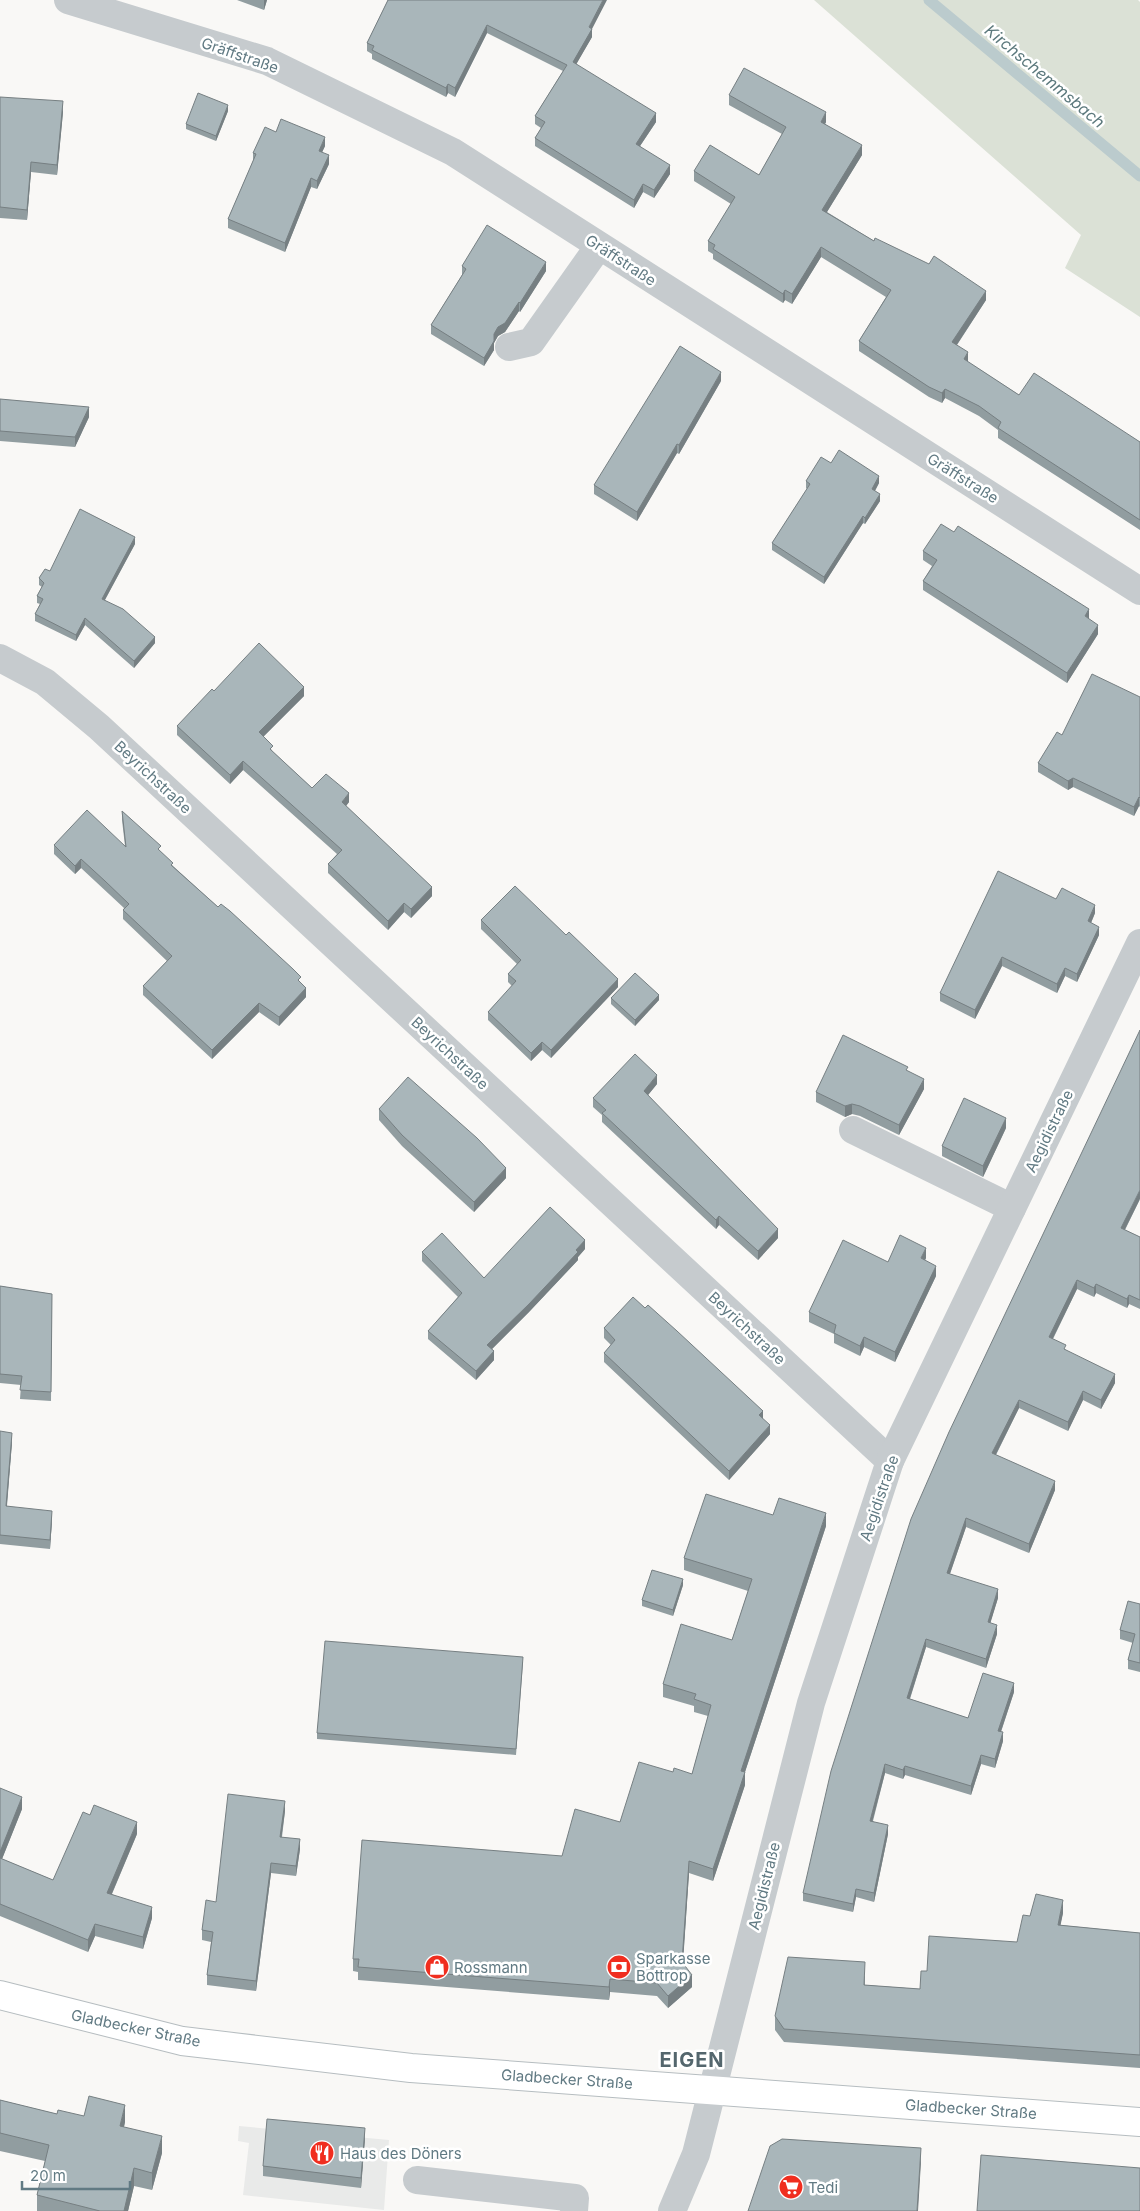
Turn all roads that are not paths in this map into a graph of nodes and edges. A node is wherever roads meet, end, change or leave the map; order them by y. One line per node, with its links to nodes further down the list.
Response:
1 (68, 0): 2 (street, Gräffstraße)
2 (599, 246): 3 (street); 4 (street, Gräffstraße)
3 (509, 347)
4 (1140, 590)
5 (0, 658): 9 (street, Beyrichstraße)
6 (1140, 943): 8 (street, Aegidistraße)
7 (853, 1130): 8 (street)
8 (1012, 1208): 9 (street, Aegidistraße)
9 (890, 1461): 11 (street, Aegidistraße)
10 (0, 1995): 11 (main road, Gladbecker Straße)
11 (712, 2089): 12 (main road, Gladbecker Straße); 15 (street, Aegidistraße)
12 (1140, 2122)
13 (417, 2180): 14 (street)
14 (574, 2211)
15 (672, 2211)

